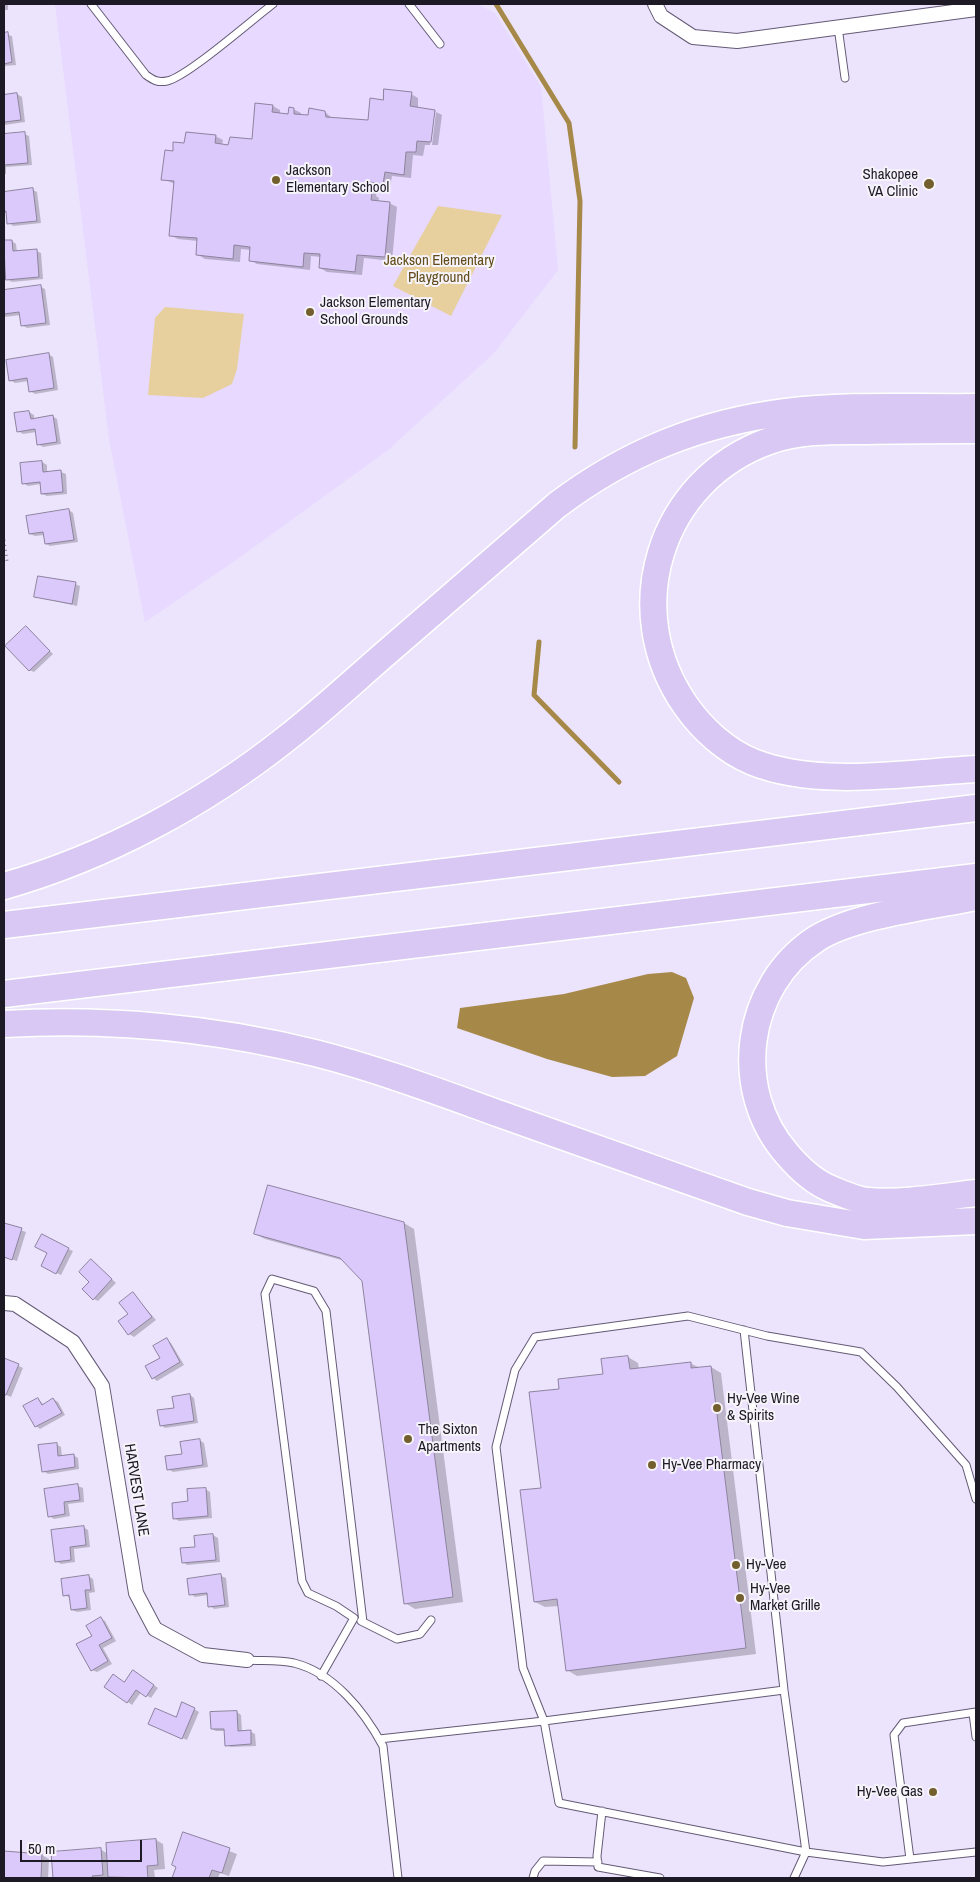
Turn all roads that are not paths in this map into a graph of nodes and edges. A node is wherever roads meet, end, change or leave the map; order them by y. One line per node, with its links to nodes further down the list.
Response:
1 (92, 4): 2 (lane)
2 (273, 4)
3 (409, 4): 7 (lane)
4 (655, 4): 6 (street)
5 (976, 9): 6 (street)
6 (838, 28): 8 (lane)
7 (440, 44)
8 (845, 78)
9 (976, 407): 14 (highway)
10 (976, 430): 11 (highway)
11 (976, 769)
12 (976, 808): 16 (highway)
13 (976, 877): 17 (highway)
14 (4, 886)
15 (976, 897): 19 (highway)
16 (4, 925)
17 (4, 994)
18 (4, 1024): 20 (highway)
19 (976, 1193)
20 (976, 1221)
21 (4, 1303): 27 (street, HARVEST LANE)
22 (744, 1330): 23 (lane); 29 (lane); 31 (lane)
23 (976, 1498)
24 (354, 1618): 26 (lane); 26 (lane); 28 (lane)
25 (430, 1620): 26 (lane)
26 (363, 1622)
27 (247, 1660): 28 (lane)
28 (321, 1676): 33 (lane)
29 (784, 1690): 31 (lane); 35 (lane)
30 (975, 1712): 32 (lane); 37 (lane)
31 (544, 1721): 33 (lane); 34 (lane)
32 (976, 1737)
33 (379, 1739): 39 (lane)
34 (602, 1811): 35 (lane); 38 (lane)
35 (806, 1852): 37 (lane); 42 (lane)
36 (976, 1852): 37 (lane)
37 (910, 1860)
38 (598, 1862): 40 (lane); 41 (lane)
39 (398, 1878)
40 (533, 1878)
41 (660, 1878)
42 (794, 1878)

